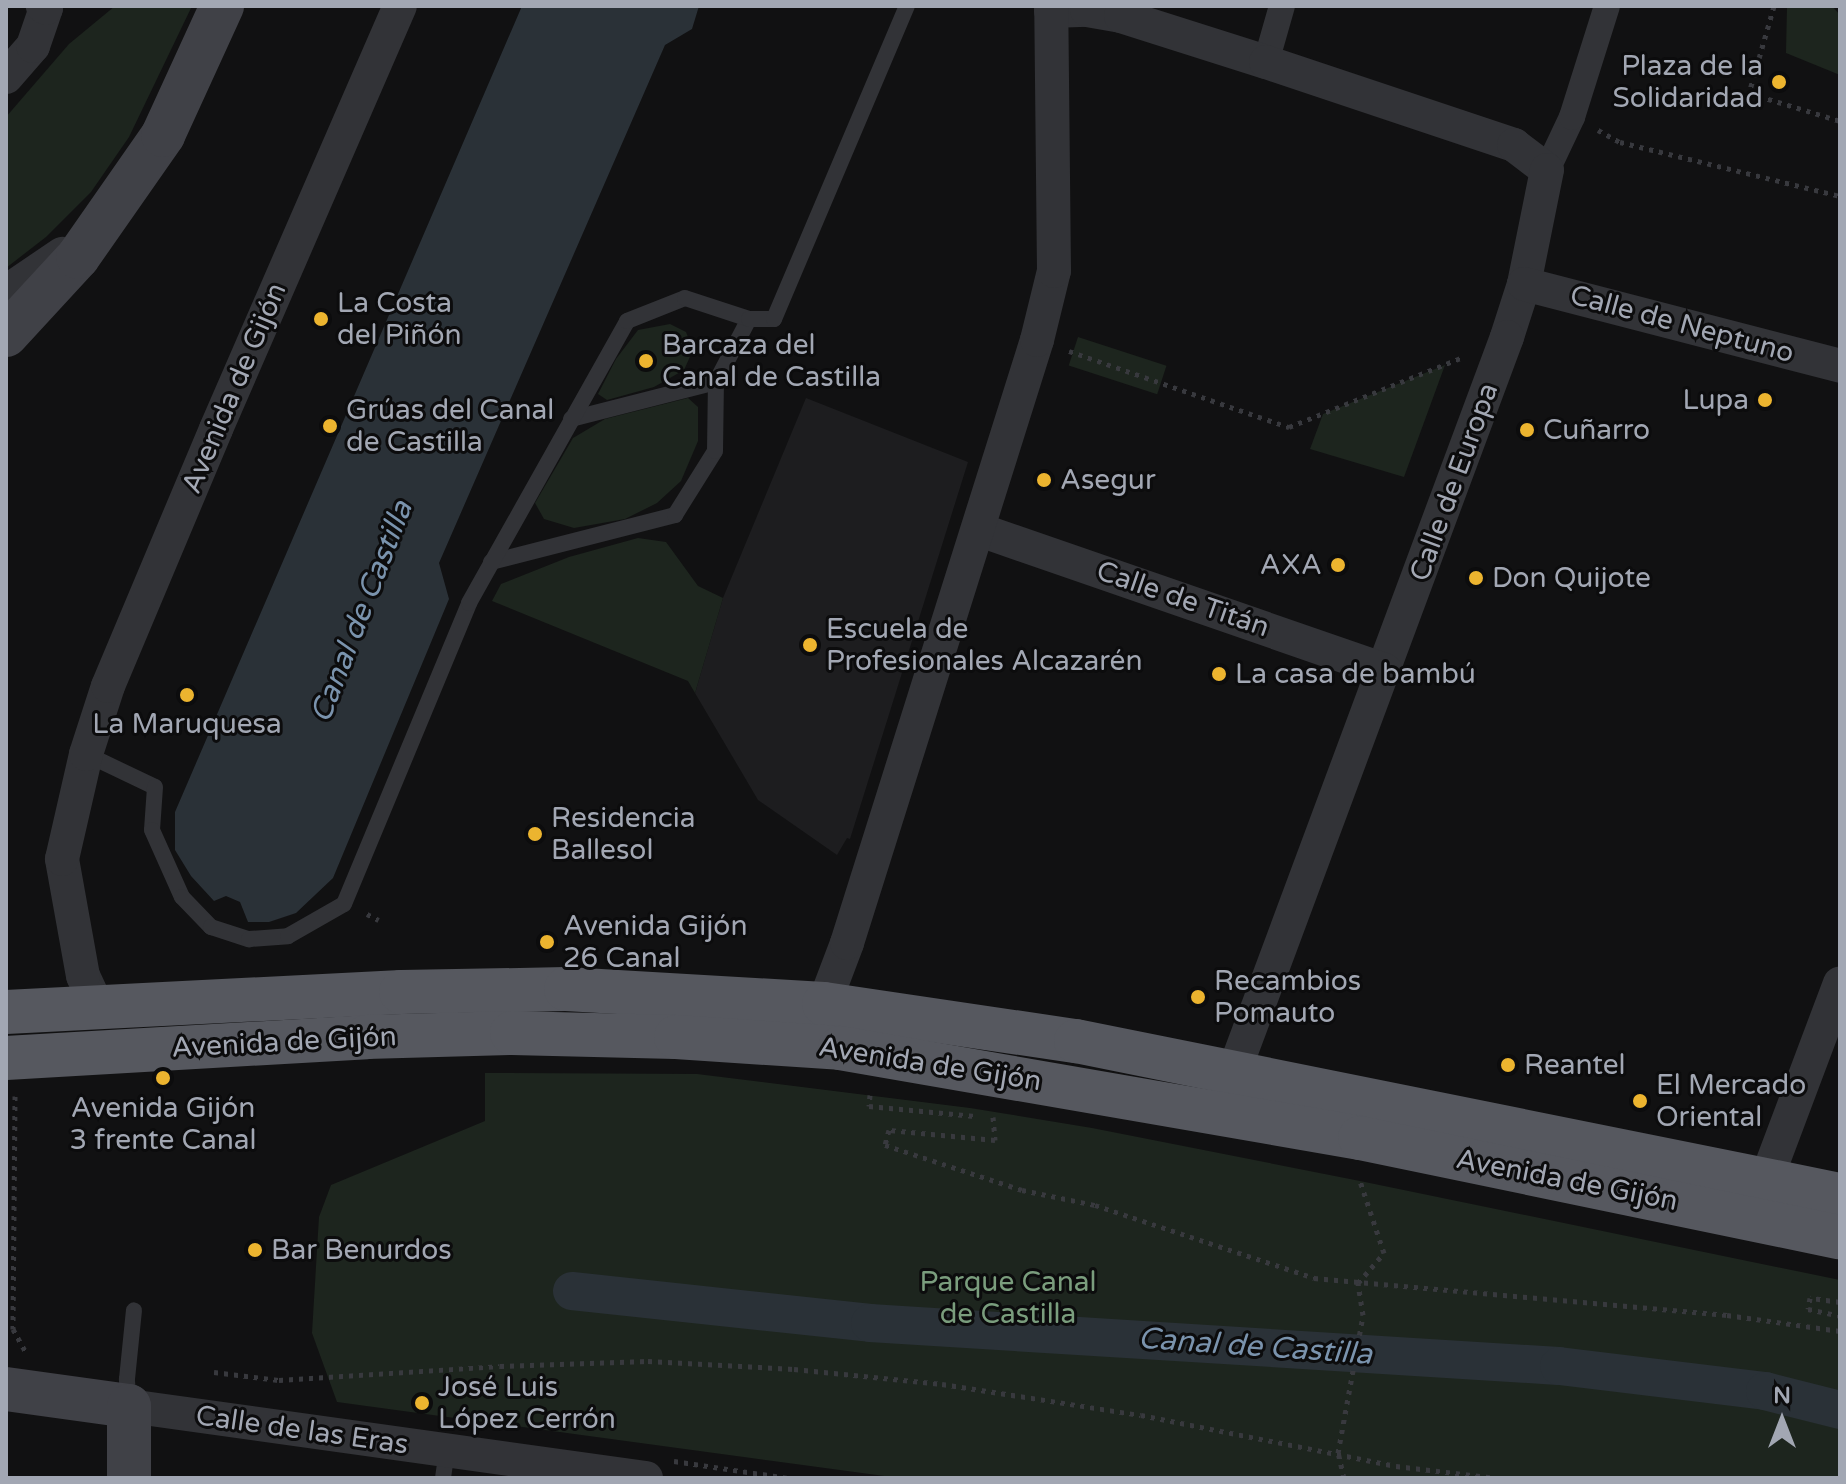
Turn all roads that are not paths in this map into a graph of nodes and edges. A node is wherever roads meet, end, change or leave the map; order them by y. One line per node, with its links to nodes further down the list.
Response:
1 (222, 6): 11 (main road)
2 (400, 6): 22 (street, Avenida de Gijón)
3 (907, 6): 14 (lane)
4 (1282, 6): 8 (street)
5 (1607, 6): 10 (street)
6 (48, 7): 9 (street)
7 (1051, 9): 8 (street); 19 (street)
8 (1266, 62): 10 (street)
9 (6, 77)
10 (1547, 170): 12 (street, Calle de Europa)
11 (100, 225): 13 (street); 15 (main road)
12 (1524, 284): 16 (street, Calle de Neptuno); 21 (street, Calle de Europa)
13 (6, 292)
14 (749, 319): 17 (lane); 18 (lane)
15 (6, 335)
16 (1840, 366)
17 (716, 382): 18 (lane); 20 (lane)
18 (571, 419): 20 (lane)
19 (980, 530): 21 (street, Calle de Titán); 24 (street)
20 (491, 562): 22 (lane)
21 (1385, 670): 28 (street, Calle de Europa)
22 (86, 754): 25 (street, Avenida de Gijón)
23 (1840, 983): 30 (street)
24 (824, 1004): 25 (highway, Avenida de Gijón); 27 (street); 28 (highway, Avenida de Gijón)
25 (98, 1008): 26 (highway, Avenida de Gijón)
26 (6, 1012)
27 (782, 1042): 29 (highway, Avenida de Gijón); 32 (highway, Avenida de Gijón)
28 (1234, 1071): 30 (highway, Avenida de Gijón)
29 (10, 1077)
30 (1766, 1180): 31 (highway, Avenida de Gijón); 32 (street)
31 (1840, 1195)
32 (1780, 1225): 33 (highway, Avenida de Gijón)
33 (1840, 1237)
34 (134, 1310): 36 (lane)
35 (16, 1370): 36 (main road, Calle de las Eras)
36 (129, 1406): 37 (street, Calle de las Eras); 38 (main road)
37 (445, 1464): 39 (street, Calle de las Eras)
38 (129, 1478)
39 (646, 1478)

